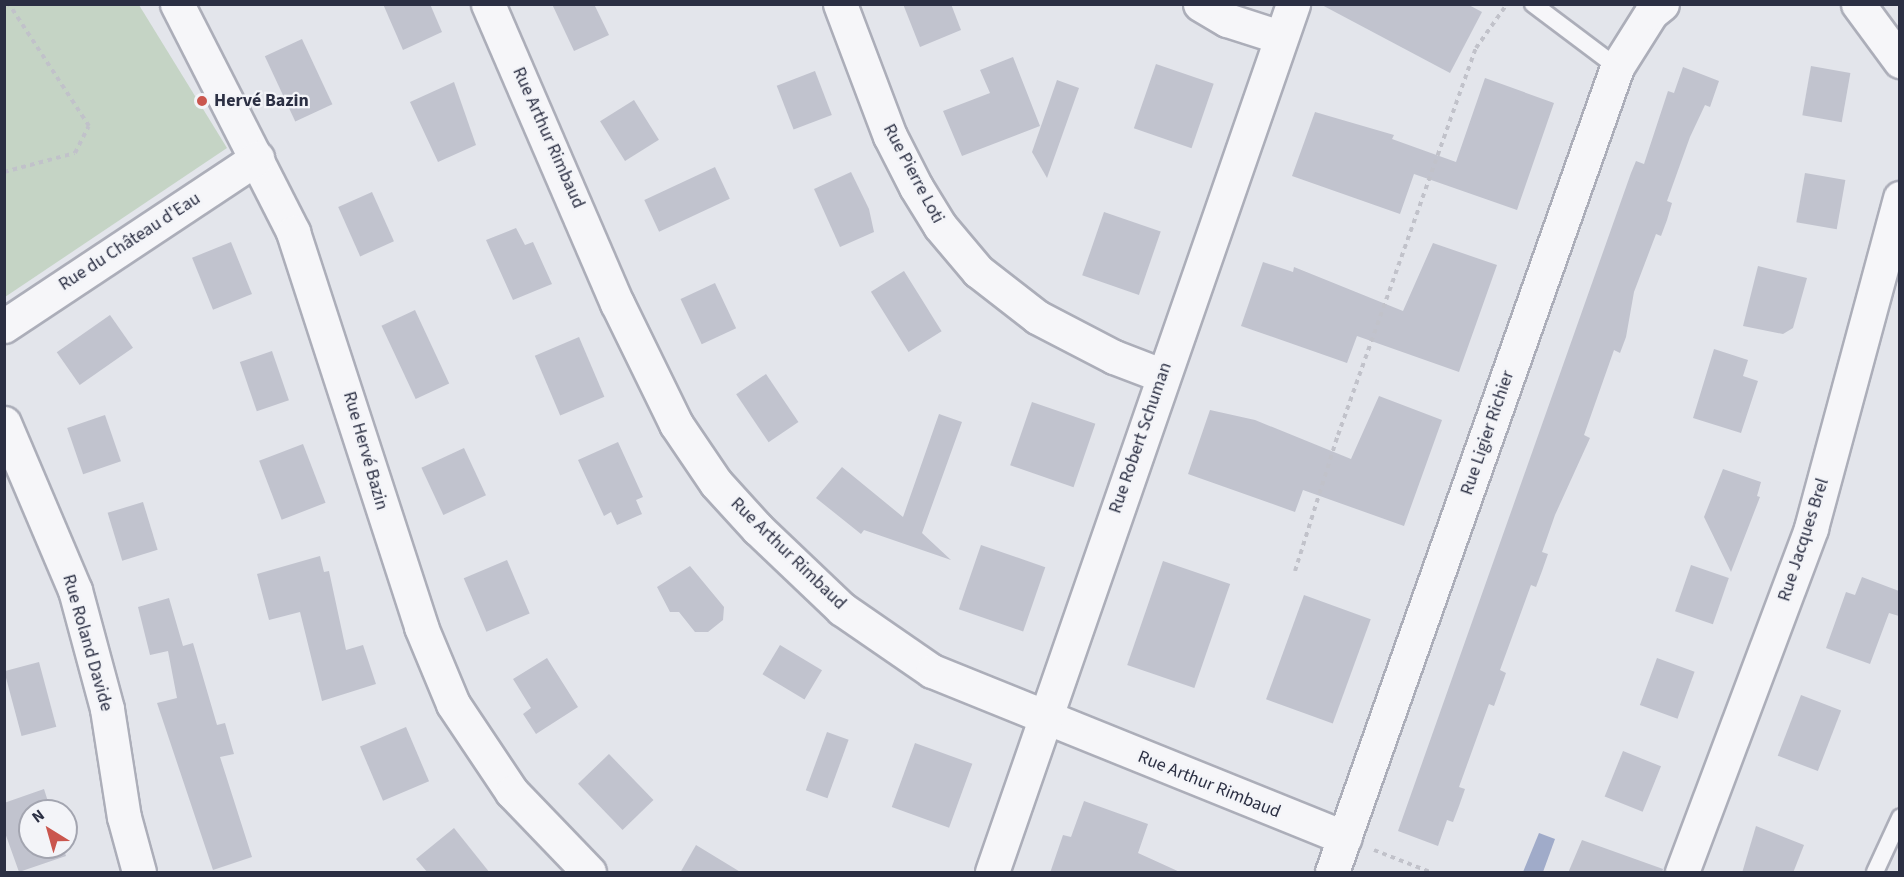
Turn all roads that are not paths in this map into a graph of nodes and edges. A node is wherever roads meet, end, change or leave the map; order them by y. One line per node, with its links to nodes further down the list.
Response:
1 (177, 4): 12 (street, Rue Hervé Bazin)
2 (488, 4): 17 (street, Rue Arthur Rimbaud)
3 (840, 4): 15 (street, Rue Pierre Loti)
4 (1200, 4): 9 (street)
5 (1293, 4): 9 (street, Rue Robert Schuman)
6 (1533, 4): 11 (lane)
7 (1662, 4): 11 (street, Rue Ligier Richier)
8 (1858, 4): 10 (street)
9 (1280, 37): 15 (street, Rue Robert Schuman)
10 (1899, 61)
11 (1617, 67): 19 (street, Rue Ligier Richier)
12 (257, 158): 14 (street, Rue du Château d'Eau); 21 (street, Rue Hervé Bazin)
13 (1899, 198): 24 (street, Rue Jacques Brel)
14 (4, 326)
15 (1161, 375): 17 (street, Rue Robert Schuman)
16 (4, 423): 20 (street, Rue Roland Davide)
17 (1046, 720): 19 (street, Rue Arthur Rimbaud); 22 (street, Rue Robert Schuman)
18 (1899, 818): 25 (lane)
19 (1346, 838): 23 (street, Rue Ligier Richier)
20 (139, 873)
21 (589, 873)
22 (992, 873)
23 (1332, 873)
24 (1682, 873)
25 (1875, 873)

